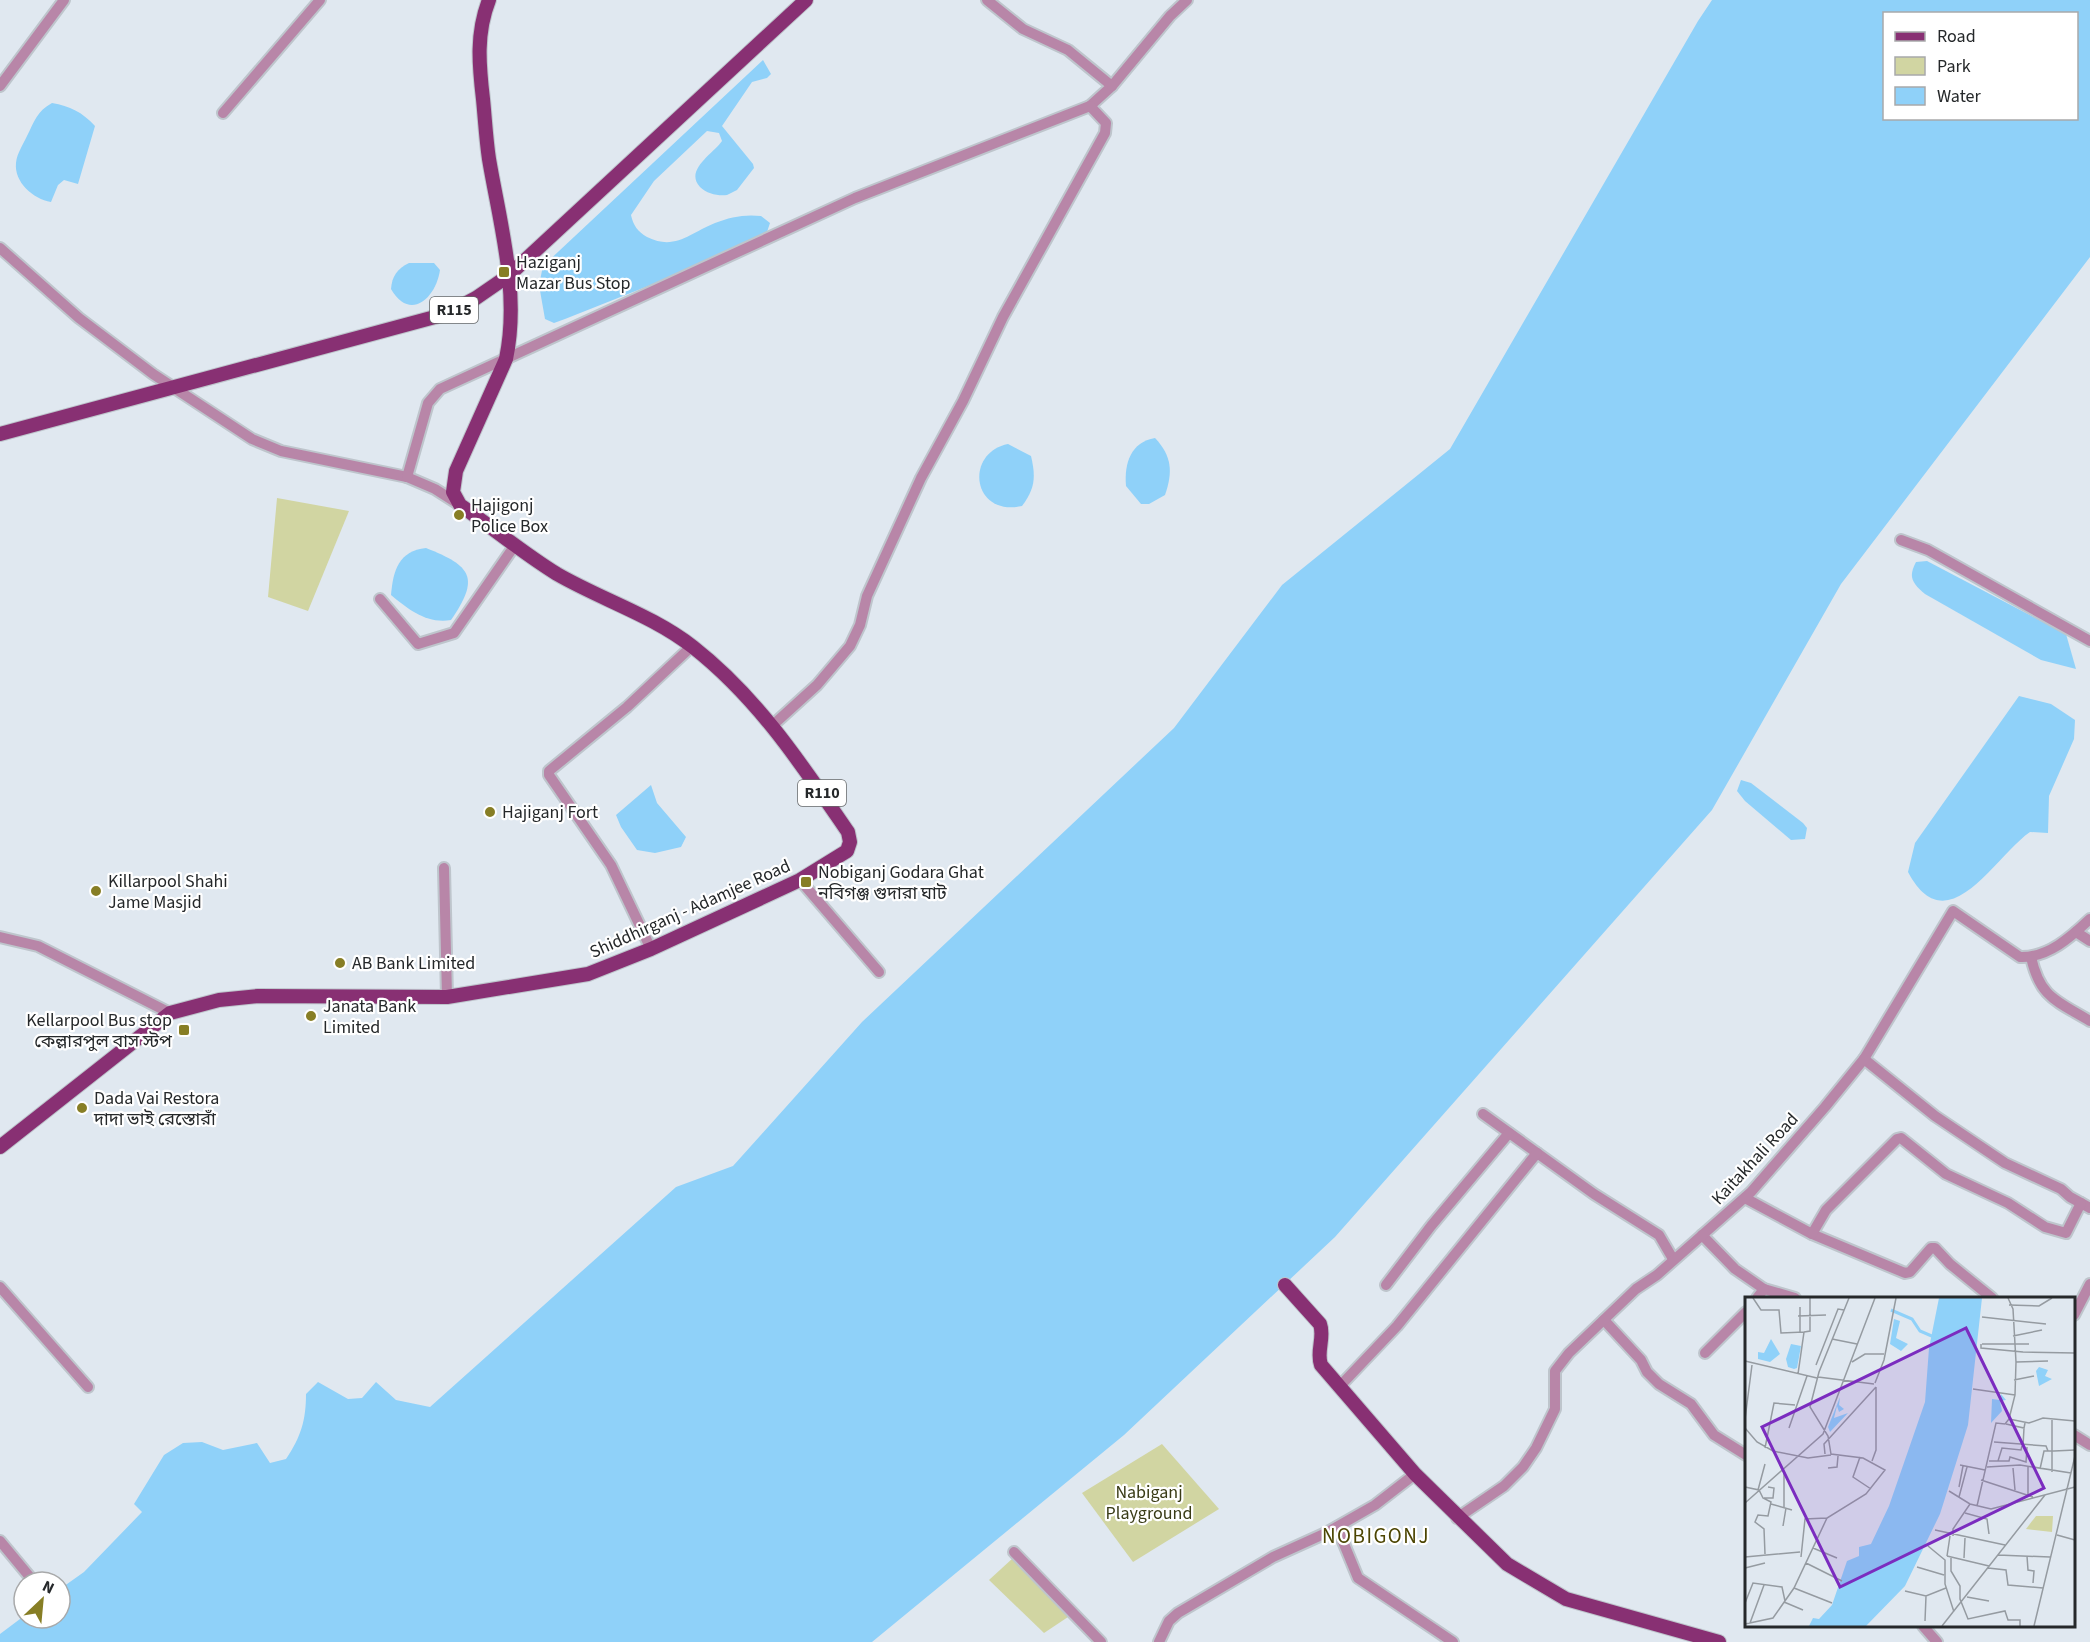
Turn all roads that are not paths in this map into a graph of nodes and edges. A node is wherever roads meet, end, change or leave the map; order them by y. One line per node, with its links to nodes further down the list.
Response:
1 (63, 0): 7 (street)
2 (320, 0): 10 (street)
3 (489, 0): 12 (main road)
4 (806, 0): 12 (main road, R115)
5 (987, 0): 8 (street)
6 (1187, 0): 8 (street)
7 (0, 86)
8 (1112, 86): 9 (street)
9 (1090, 106): 13 (street); 23 (street)
10 (223, 113)
11 (0, 248): 14 (street)
12 (508, 276): 13 (main road); 14 (main road, R115)
13 (506, 358): 16 (street); 17 (main road)
14 (170, 387): 15 (main road, R115); 16 (street)
15 (0, 434)
16 (407, 477): 17 (street)
17 (460, 505): 19 (main road, Shiddhirganj - Adamjee Road / R110)
18 (1901, 540): 21 (street)
19 (515, 545): 20 (street); 22 (main road, Shiddhirganj - Adamjee Road / R110)
20 (380, 599)
21 (2090, 641)
22 (692, 646): 23 (main road, Shiddhirganj - Adamjee Road / R110); 30 (street)
23 (773, 726): 25 (main road, Shiddhirganj - Adamjee Road / R110)
24 (444, 868): 33 (street)
25 (800, 880): 30 (main road, Shiddhirganj - Adamjee Road / R110); 32 (street)
26 (2090, 919): 27 (street)
27 (2076, 932): 29 (street); 31 (street)
28 (0, 937): 34 (street)
29 (2090, 941)
30 (651, 949): 33 (main road, Shiddhirganj - Adamjee Road / R110)
31 (2031, 957): 35 (street); 36 (street, Kaitakhali Road)
32 (879, 972)
33 (447, 997): 34 (main road, Shiddhirganj - Adamjee Road / R110)
34 (170, 1013): 39 (main road, Shiddhirganj - Adamjee Road / R110)
35 (2090, 1021)
36 (1863, 1059): 41 (street, Kaitakhali Road); 42 (street)
37 (1483, 1114): 38 (street)
38 (1509, 1132): 40 (street); 48 (street)
39 (0, 1147)
40 (1538, 1153): 45 (street); 58 (street)
41 (1745, 1198): 43 (street); 44 (street, Kaitakhali Road)
42 (2086, 1203): 43 (street)
43 (1812, 1234): 53 (street)
44 (1702, 1236): 45 (street, Kaitakhali Road); 50 (street)
45 (1673, 1259): 56 (street, Kaitakhali Road)
46 (2090, 1284): 54 (street)
47 (1285, 1286): 58 (main road)
48 (1386, 1286)
49 (0, 1287): 59 (street)
50 (1764, 1289): 51 (street); 52 (street)
51 (1758, 1297)
52 (1789, 1297)
53 (1990, 1297)
54 (2075, 1311)
55 (1745, 1313): 57 (street)
56 (1604, 1320): 62 (street); 64 (street, Kaitakhali Road)
57 (1706, 1353)
58 (1341, 1385): 63 (main road)
59 (88, 1387)
60 (2075, 1436): 61 (street)
61 (2090, 1445)
62 (1745, 1454)
63 (1415, 1474): 64 (main road); 65 (street)
64 (1457, 1518): 72 (main road)
65 (1337, 1527): 70 (street); 71 (street)
66 (0, 1541): 68 (street)
67 (1014, 1552): 69 (street)
68 (24, 1570)
69 (1101, 1642)
70 (1159, 1642)
71 (1453, 1642)
72 (1719, 1642)

